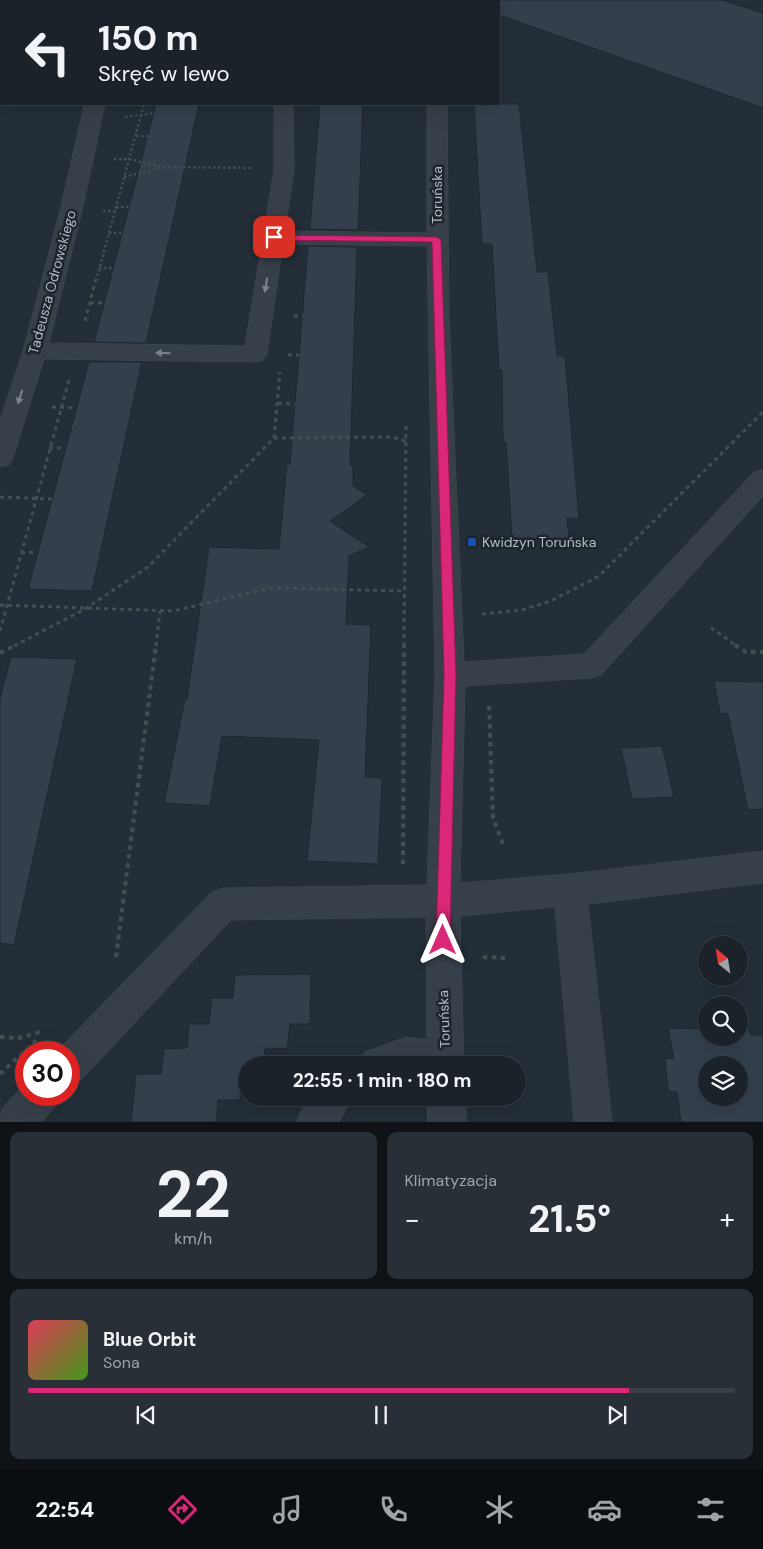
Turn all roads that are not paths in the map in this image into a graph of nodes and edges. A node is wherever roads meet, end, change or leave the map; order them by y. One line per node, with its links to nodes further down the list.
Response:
1 (95, 105): 6 (street, Tadeusza Odrowskiego)
2 (283, 105): 4 (street)
3 (437, 105): 5 (street, Toruńska)
4 (274, 237): 5 (street); 6 (street, one-way to 6)
5 (437, 240): 9 (street, Toruńska)
6 (35, 351): 7 (street, Tadeusza Odrowskiego, one-way to 7)
7 (0, 458)
8 (763, 479): 9 (street)
9 (450, 675): 12 (street, Toruńska)
10 (763, 867): 11 (street)
11 (570, 890): 12 (street); 21 (street)
12 (443, 901): 13 (street); 14 (street, Toruńska)
13 (80, 1054)
14 (446, 1056)
15 (31, 1106): 18 (street)
16 (327, 1106): 19 (street)
17 (447, 1106): 20 (street)
18 (16, 1122)
19 (315, 1122)
20 (447, 1122)
21 (593, 1122)

